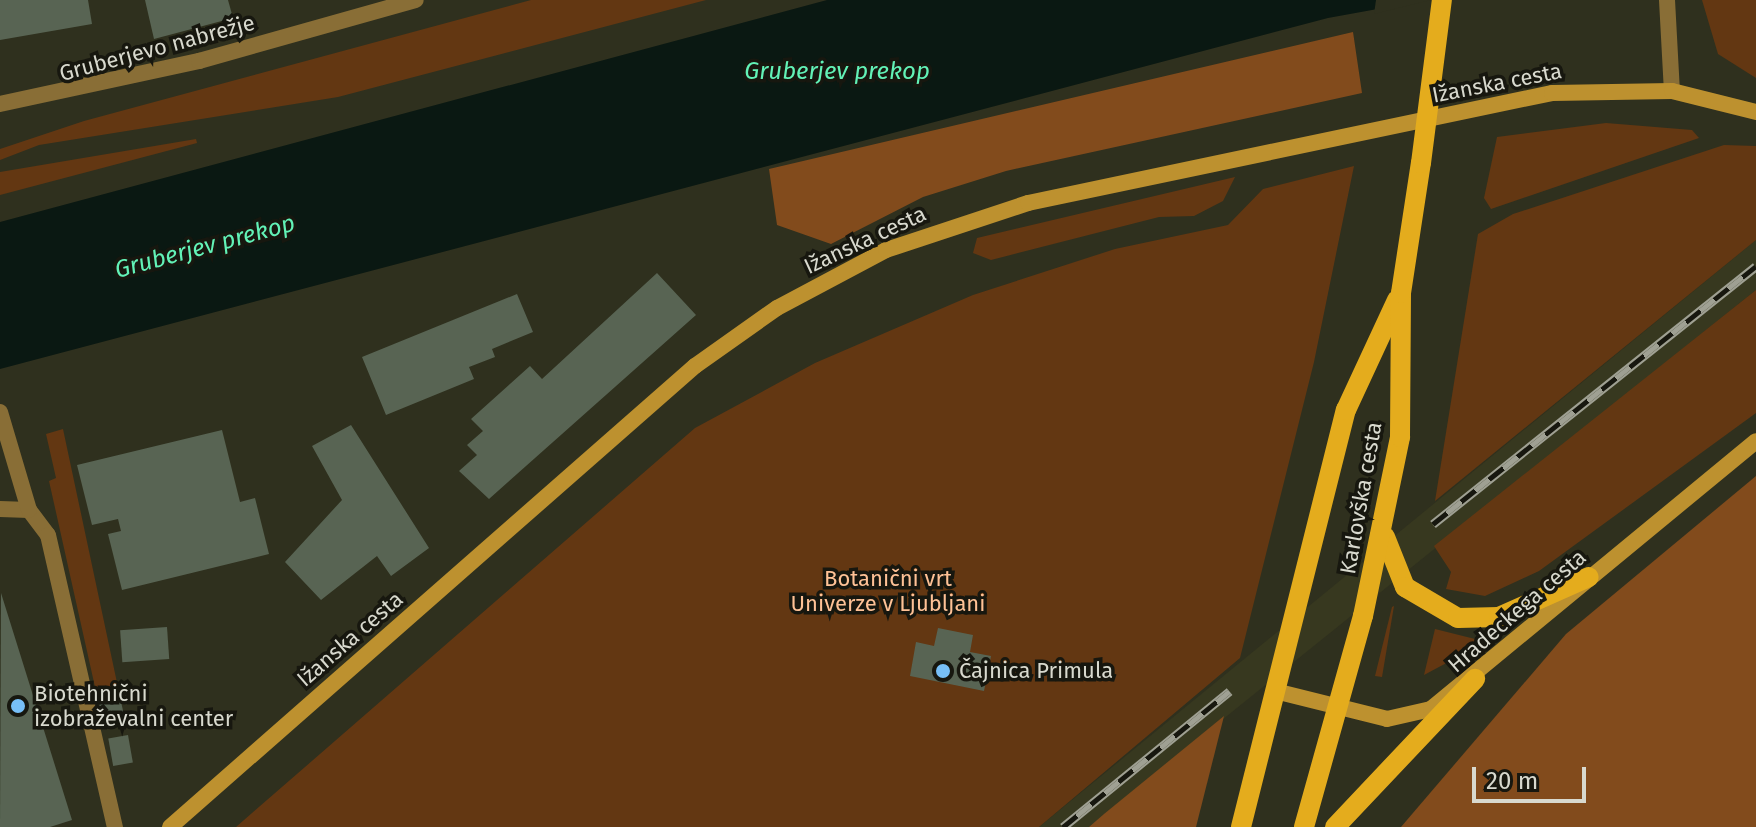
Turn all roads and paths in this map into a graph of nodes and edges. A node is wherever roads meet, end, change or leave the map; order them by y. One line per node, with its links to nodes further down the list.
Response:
1 (416, 0): 5 (street, Gruberjevo nabrežje)
2 (1442, 0): 7 (main road, Karlovška cesta, bridge)
3 (1667, 0): 4 (street)
4 (1672, 91): 6 (main road, Ižanska cesta); 18 (main road, Ižanska cesta)
5 (0, 104)
6 (1756, 112)
7 (1401, 293): 12 (main road, Karlovška cesta); 15 (main road, Karlovška cesta)
8 (0, 412): 11 (street)
9 (1756, 441): 13 (main road, Hradeckega cesta)
10 (0, 509): 11 (street)
11 (29, 510): 17 (street)
12 (1384, 521): 13 (main road); 16 (main road, Karlovška cesta)
13 (1589, 577): 14 (main road, Hradeckega cesta)
14 (1475, 679): 16 (main road, Hradeckega cesta); 21 (main road)
15 (1275, 691): 16 (main road, Hradeckega cesta); 19 (main road, Karlovška cesta)
16 (1339, 708): 20 (main road, Karlovška cesta)
17 (115, 827)
18 (170, 827)
19 (1241, 827)
20 (1304, 827)
21 (1335, 827)

